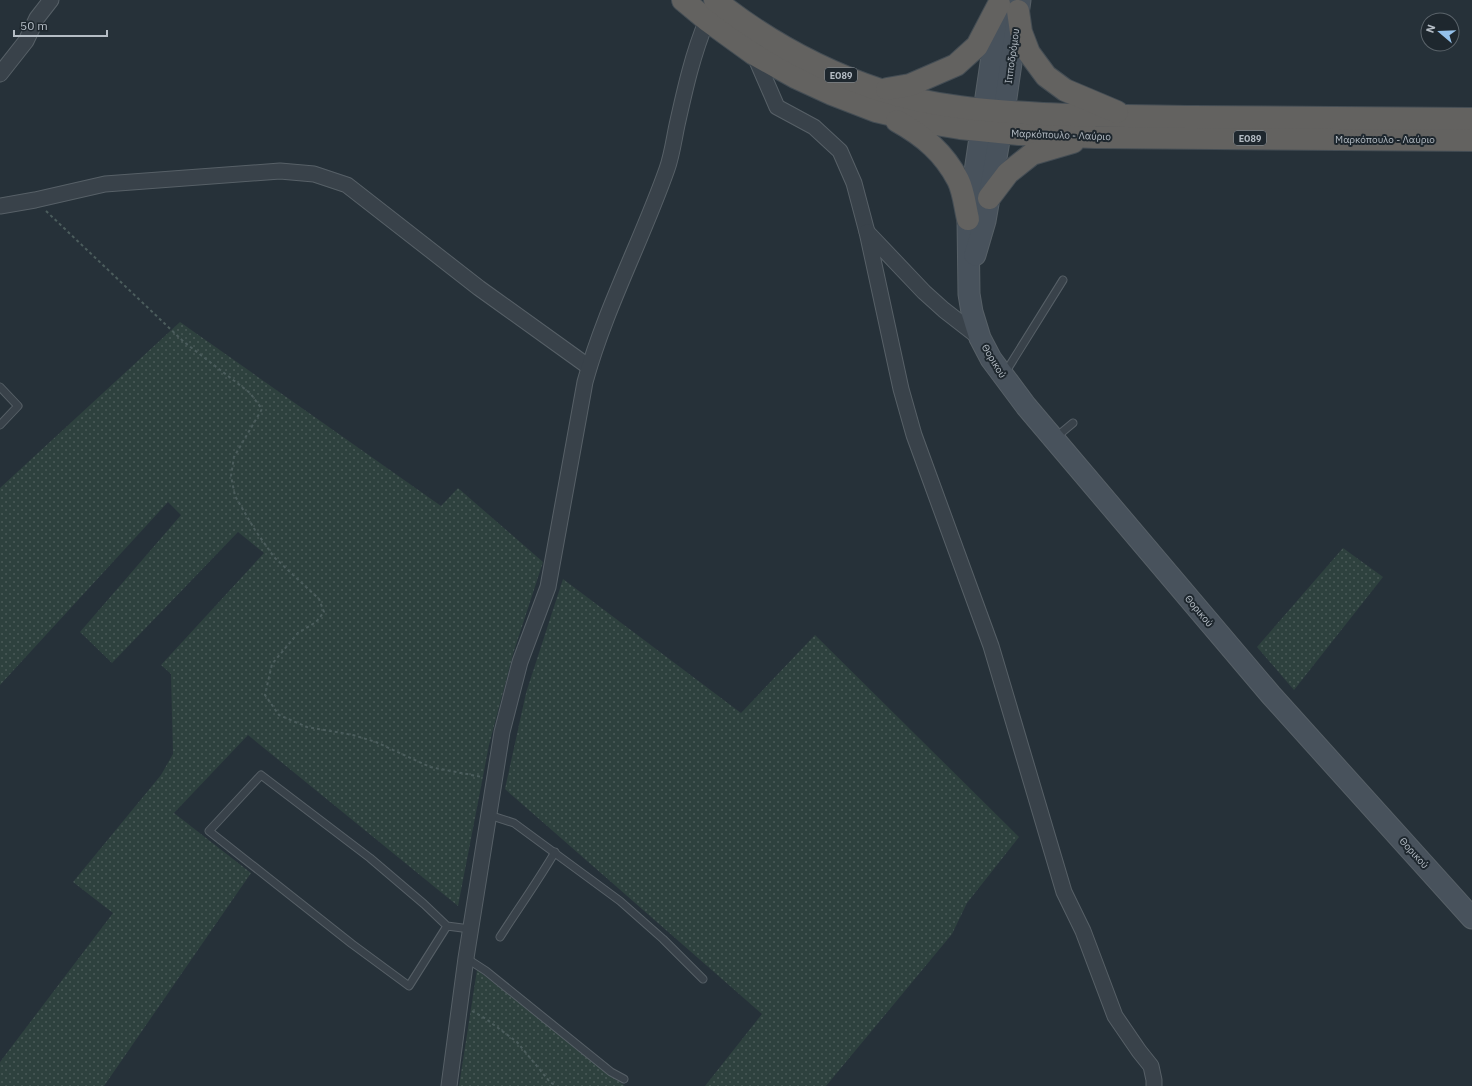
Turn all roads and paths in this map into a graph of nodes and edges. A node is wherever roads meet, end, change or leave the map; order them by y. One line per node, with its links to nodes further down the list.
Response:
1 (51, 0): 6 (street)
2 (683, 0): 4 (highway, Μαρκόπουλο - Λαύριο / ΕΟ89)
3 (1009, 4): 7 (highway); 8 (highway); 10 (main road, Ιπποδρόμου)
4 (711, 10): 5 (highway, Μαρκόπουλο - Λαύριο / ΕΟ89); 7 (highway, Μαρκόπουλο - Λαύριο / ΕΟ89); 21 (street)
5 (754, 54): 7 (highway, Μαρκόπουλο - Λαύριο / ΕΟ89); 17 (street)
6 (0, 74)
7 (879, 100): 10 (highway, Μαρκόπουλο - Λαύριο / ΕΟ89); 16 (highway)
8 (1128, 116): 9 (highway, Μαρκόπουλο - Λαύριο / ΕΟ89); 10 (highway, Μαρκόπουλο - Λαύριο / ΕΟ89)
9 (1472, 119)
10 (992, 122): 11 (highway, Μαρκόπουλο - Λαύριο / ΕΟ89); 13 (main road, Θορικού); 16 (main road, Θορικού)
11 (1095, 137): 12 (highway, Μαρκόπουλο - Λαύριο / ΕΟ89); 13 (highway)
12 (1472, 140)
13 (989, 198): 18 (main road, Θορικού)
14 (35, 200): 15 (street); 21 (street); 27 (path)
15 (0, 206)
16 (968, 219): 18 (main road, Θορικού)
17 (866, 232): 20 (street); 40 (street)
18 (968, 279): 20 (main road, Θορικού)
19 (1063, 280): 22 (lane)
20 (980, 338): 22 (main road, Θορικού)
21 (589, 367): 27 (street)
22 (1003, 376): 26 (main road, Θορικού)
23 (0, 387): 25 (lane)
24 (1073, 423): 26 (lane)
25 (0, 425)
26 (1054, 440): 30 (main road, Θορικού)
27 (495, 780): 28 (street)
28 (489, 815): 29 (lane); 32 (street)
29 (555, 852): 33 (lane); 35 (lane)
30 (1472, 918)
31 (447, 926): 31 (lane); 32 (lane)
32 (470, 929): 34 (street)
33 (500, 937)
34 (466, 958): 36 (street); 37 (lane)
35 (703, 979)
36 (460, 1005): 38 (street); 39 (path)
37 (624, 1079)
38 (449, 1086)
39 (556, 1086)
40 (1154, 1086)

